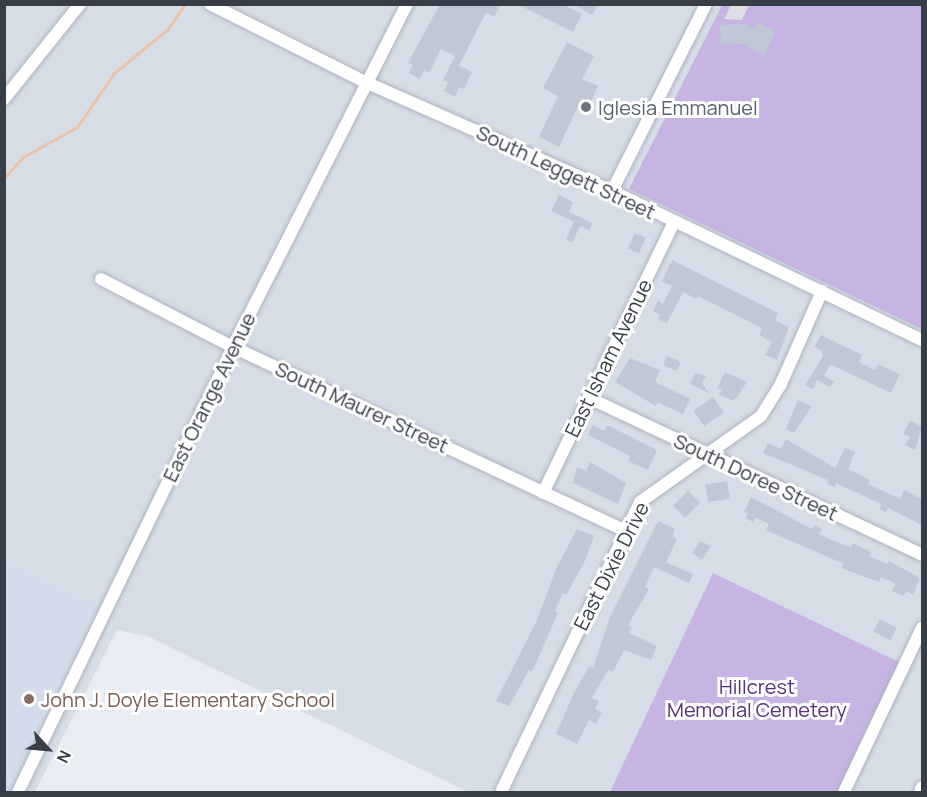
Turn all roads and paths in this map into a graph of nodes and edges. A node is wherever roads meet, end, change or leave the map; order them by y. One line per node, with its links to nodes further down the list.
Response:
1 (80, 4): 6 (street)
2 (210, 4): 5 (street, South Leggett Street)
3 (407, 4): 5 (street, East Orange Avenue)
4 (706, 4): 7 (street)
5 (365, 82): 7 (street, South Leggett Street); 12 (street, East Orange Avenue)
6 (4, 99)
7 (612, 191): 8 (street, South Leggett Street)
8 (674, 222): 10 (street, South Leggett Street); 13 (street, East Isham Avenue)
9 (101, 279): 12 (street, South Maurer Street)
10 (822, 291): 11 (street, South Leggett Street); 14 (street, East Dixie Drive)
11 (922, 340)
12 (233, 347): 15 (street, South Maurer Street); 21 (street, East Orange Avenue)
13 (589, 398): 14 (street, South Doree Street); 15 (street, East Isham Avenue)
14 (706, 455): 16 (street, East Dixie Drive); 17 (street, South Doree Street)
15 (543, 493): 16 (street, South Maurer Street)
16 (625, 531): 20 (street, East Dixie Drive)
17 (922, 555)
18 (922, 628): 22 (street)
19 (922, 787): 23 (street)
20 (502, 790)
21 (18, 792)
22 (844, 792)
23 (920, 792)

